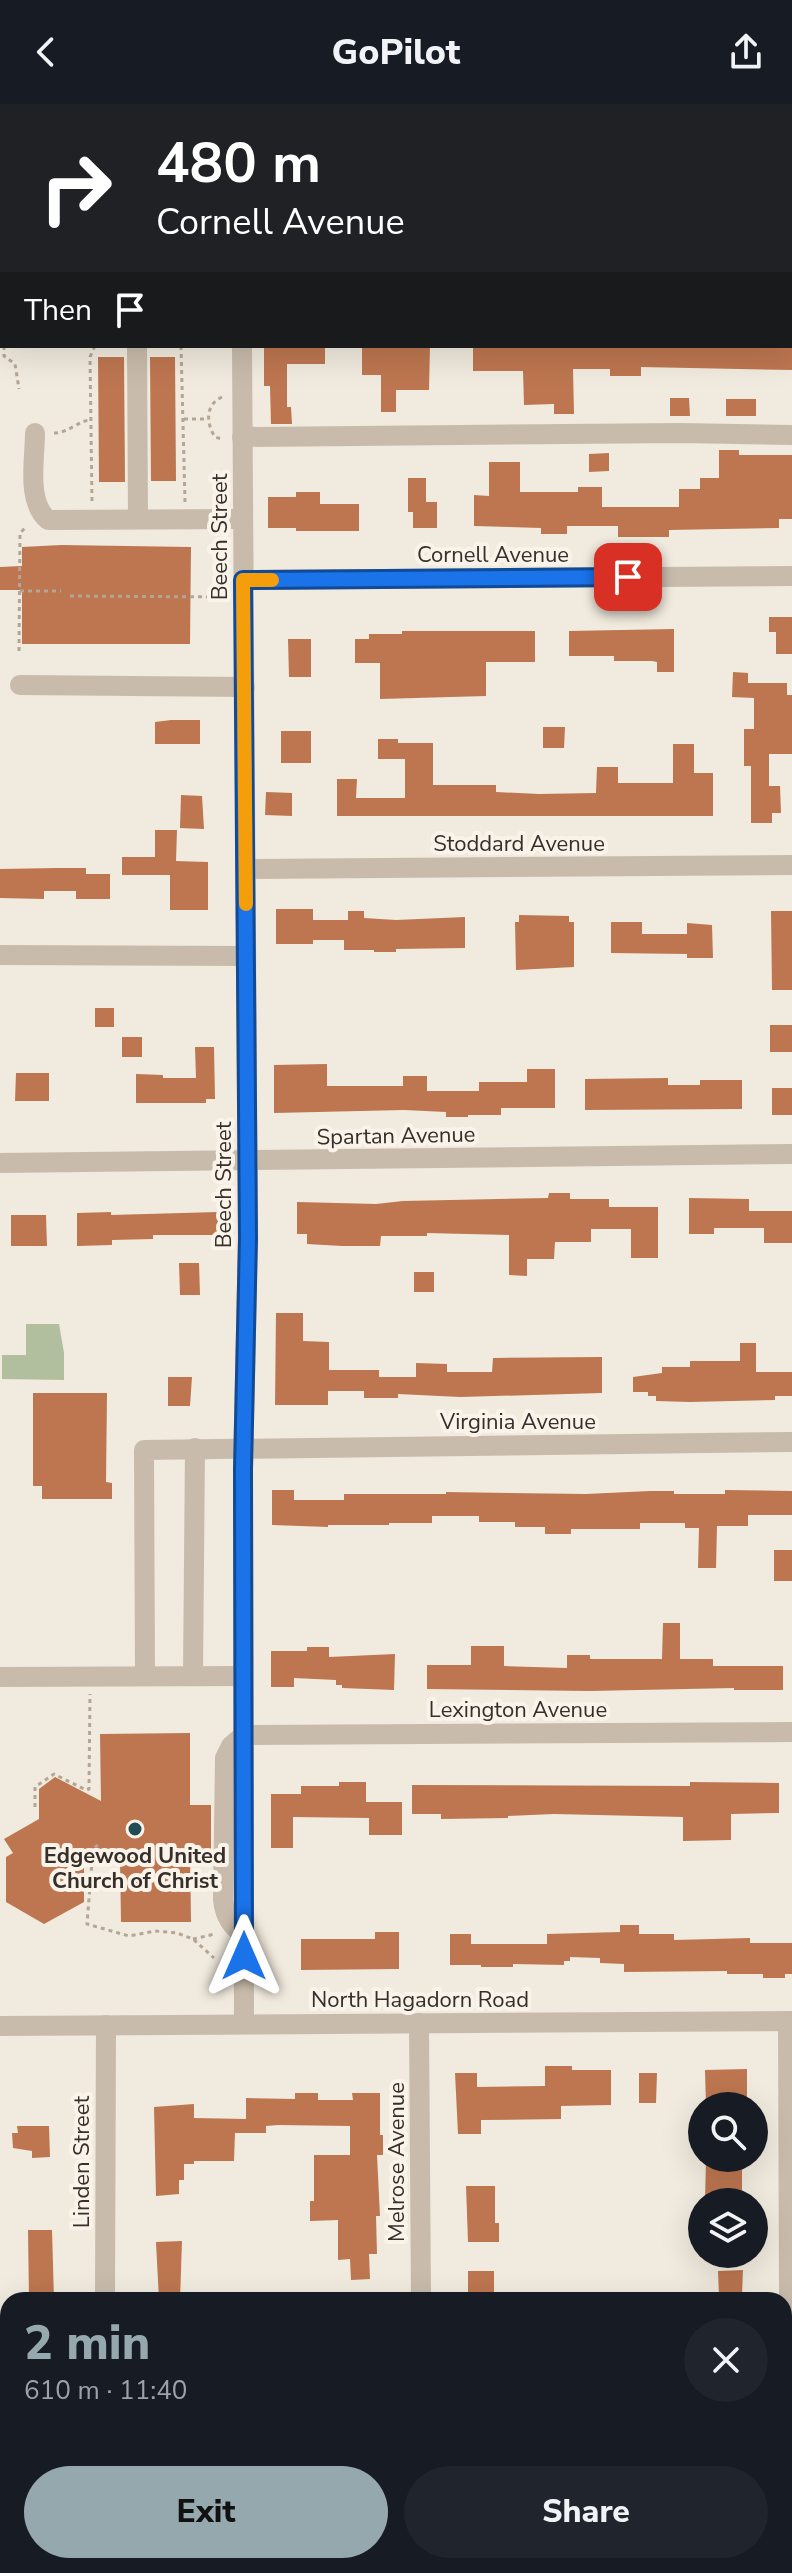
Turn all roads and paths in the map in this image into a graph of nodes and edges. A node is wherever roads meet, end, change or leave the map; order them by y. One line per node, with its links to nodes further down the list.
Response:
1 (4, 348): 6 (path)
2 (94, 348): 10 (path)
3 (137, 348): 15 (street)
4 (181, 348): 8 (path)
5 (242, 348): 13 (street, Beech Street)
6 (19, 389)
7 (222, 397): 9 (path)
8 (184, 419): 9 (path); 16 (path)
9 (208, 419): 13 (path)
10 (91, 420): 11 (path); 18 (path)
11 (35, 433): 14 (street)
12 (792, 435): 13 (street)
13 (232, 438): 17 (street, Beech Street)
14 (40, 513): 18 (street); 21 (path)
15 (138, 519): 16 (street); 18 (street)
16 (185, 519): 17 (street)
17 (243, 519): 20 (street, Beech Street)
18 (93, 520)
19 (792, 576): 20 (street, Cornell Avenue)
20 (243, 580): 27 (street, Beech Street)
21 (20, 591): 22 (path); 25 (path)
22 (61, 591)
23 (70, 596): 24 (path)
24 (223, 597)
25 (19, 651)
26 (20, 685): 27 (street)
27 (245, 687): 29 (street, Beech Street)
28 (792, 865): 29 (street, Stoddard Avenue)
29 (246, 869): 31 (street, Beech Street)
30 (0, 955): 31 (street)
31 (246, 956): 33 (street, Beech Street)
32 (792, 1154): 33 (street, Spartan Avenue)
33 (247, 1160): 34 (street, Spartan Avenue); 36 (street, Beech Street)
34 (0, 1163)
35 (792, 1442): 36 (street, Virginia Avenue)
36 (244, 1447): 37 (street, Virginia Avenue); 40 (street, Beech Street)
37 (195, 1448): 38 (street, Virginia Avenue); 39 (street)
38 (145, 1676): 39 (street); 41 (street)
39 (193, 1676): 40 (street)
40 (243, 1676): 44 (street, Beech Street)
41 (0, 1677)
42 (90, 1694): 45 (path)
43 (792, 1732): 44 (street, Lexington Avenue)
44 (244, 1735): 52 (street, Beech Street)
45 (35, 1807)
46 (98, 1845): 48 (path)
47 (215, 1934): 48 (path)
48 (193, 1939): 49 (path)
49 (214, 1958)
50 (790, 2021): 51 (street, North Hagadorn Road); 57 (street)
51 (419, 2023): 52 (street, North Hagadorn Road); 56 (street, Melrose Avenue)
52 (244, 2024): 53 (street, North Hagadorn Road)
53 (106, 2025): 54 (street, North Hagadorn Road); 55 (street, Linden Street)
54 (0, 2026)
55 (105, 2292)
56 (421, 2292)
57 (790, 2292)

